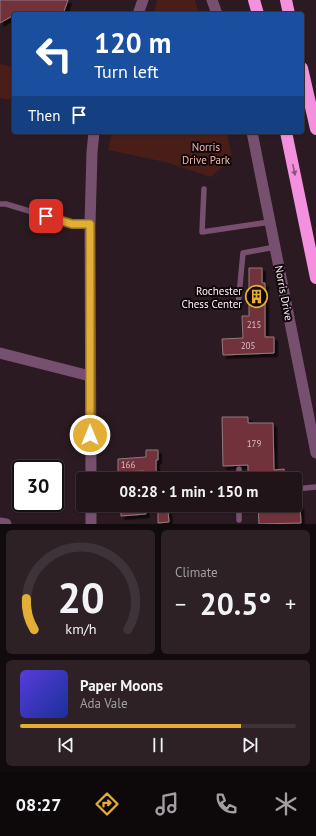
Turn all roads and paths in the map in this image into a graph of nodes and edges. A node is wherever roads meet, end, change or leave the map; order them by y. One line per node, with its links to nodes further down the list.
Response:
1 (144, 0): 5 (street)
2 (212, 0): 6 (street)
3 (254, 0): 7 (highway)
4 (286, 0): 8 (highway)
5 (139, 12)
6 (216, 12)
7 (257, 12)
8 (289, 12)
9 (304, 77): 10 (highway)
10 (316, 129)
11 (94, 134): 17 (street)
12 (252, 134): 16 (street, Norris Drive)
13 (286, 134): 19 (highway, one-way to 19)
14 (204, 189): 16 (lane)
15 (0, 204): 17 (lane)
16 (270, 222): 18 (street, Norris Drive)
17 (90, 224): 22 (street)
18 (275, 247): 20 (lane); 23 (street, Norris Drive)
19 (316, 278)
20 (238, 306)
21 (0, 353): 22 (street)
22 (90, 376): 24 (street)
23 (316, 453)
24 (91, 472)
25 (316, 487): 26 (lane)
26 (302, 488)
27 (91, 512): 32 (street)
28 (239, 512): 29 (lane)
29 (240, 520)
30 (0, 522): 31 (street)
31 (6, 524)
32 (91, 524)

